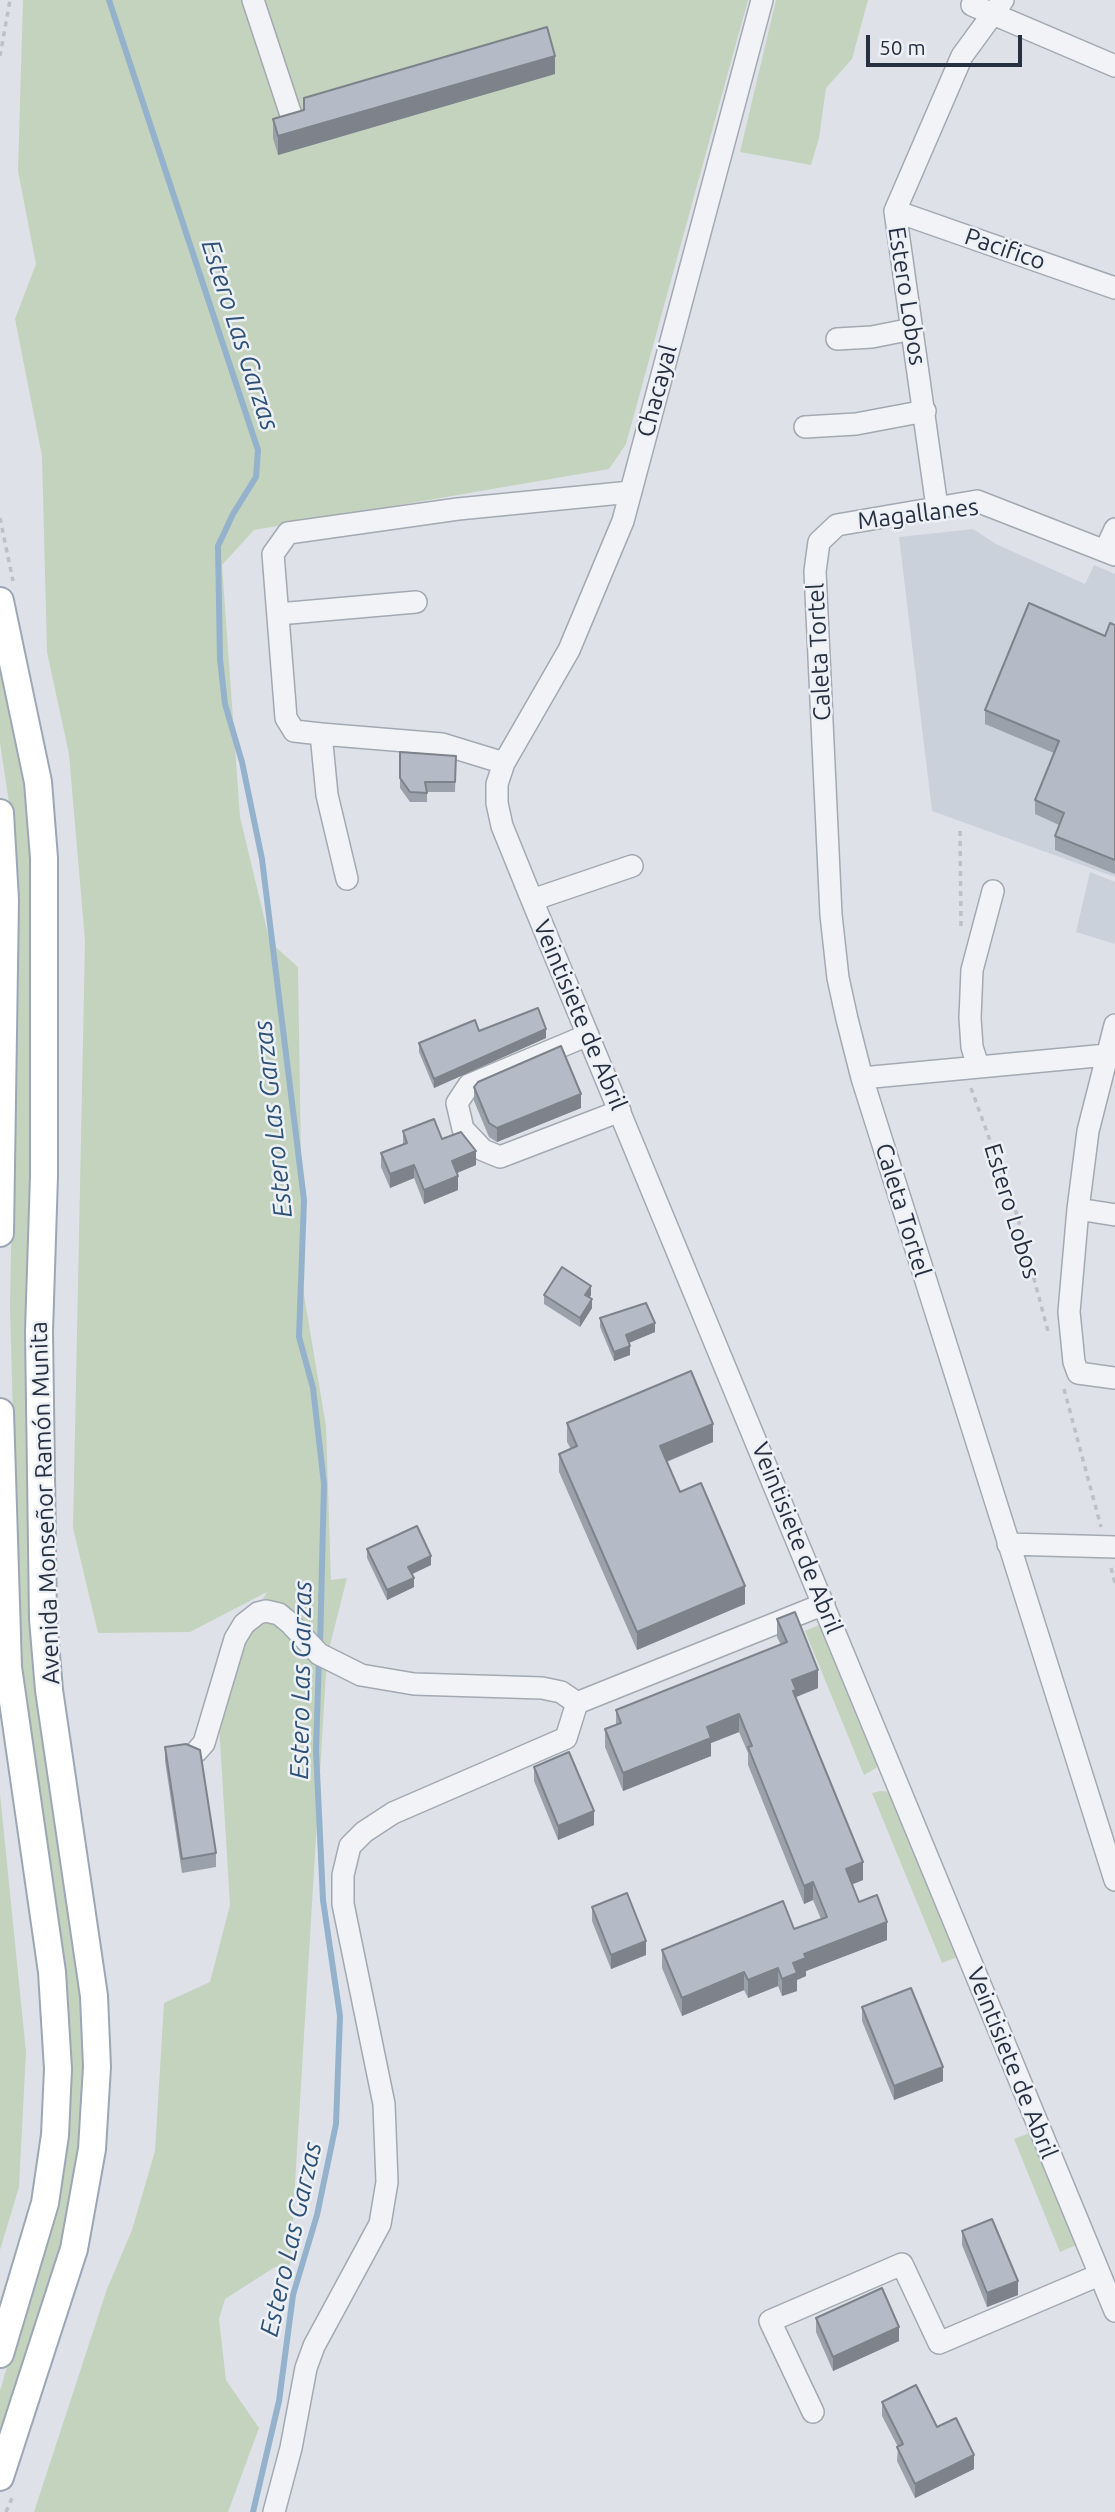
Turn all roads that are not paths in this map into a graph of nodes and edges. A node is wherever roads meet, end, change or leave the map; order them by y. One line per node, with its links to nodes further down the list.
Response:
1 (253, 0): 7 (street)
2 (762, 0): 14 (street, Chacayal)
3 (972, 3): 4 (street); 5 (street, Estero Lobos)
4 (999, 7): 5 (street, Estero Lobos); 6 (street)
5 (962, 56): 8 (street, Estero Lobos)
6 (1115, 66)
7 (291, 115)
8 (895, 211): 9 (street, Pacifico); 10 (street, Estero Lobos)
9 (1115, 288)
10 (912, 329): 11 (street); 12 (street, Estero Lobos)
11 (837, 339)
12 (925, 411): 13 (street); 15 (street, Estero Lobos)
13 (805, 427)
14 (631, 492): 20 (street); 24 (street, Chacayal)
15 (937, 507): 16 (street, Magallanes); 18 (street, Magallanes)
16 (837, 525): 34 (street, Caleta Tortel)
17 (1115, 529): 18 (street)
18 (1110, 553)
19 (416, 602): 20 (street)
20 (278, 614): 23 (street)
21 (1, 617): 22 (main road, Avenida Monseñor Ramón Munita)
22 (6, 662): 52 (main road, Avenida Monseñor Ramón Munita)
23 (321, 734): 24 (street); 27 (street)
24 (504, 763): 29 (street, Veintisiete de Abril)
25 (0, 813): 38 (main road)
26 (632, 866): 29 (street)
27 (347, 879)
28 (993, 891): 33 (street)
29 (532, 900): 31 (street, Veintisiete de Abril)
30 (1115, 1025): 32 (street)
31 (588, 1035): 35 (street, Veintisiete de Abril); 35 (street)
32 (1111, 1056): 33 (street); 36 (street)
33 (972, 1066): 34 (street)
34 (862, 1078): 41 (street, Caleta Tortel)
35 (620, 1111): 43 (street, Veintisiete de Abril)
36 (1078, 1209): 37 (street); 39 (street)
37 (1115, 1215)
38 (0, 1233)
39 (1115, 1378)
40 (0, 1412): 50 (main road, Avenida Monseñor Ramón Munita)
41 (1008, 1544): 42 (street); 46 (street, Caleta Tortel)
42 (1111, 1547)
43 (824, 1604): 44 (street); 48 (street, Veintisiete de Abril)
44 (577, 1703): 45 (street); 53 (street)
45 (197, 1751)
46 (1108, 1839): 47 (street, Caleta Tortel)
47 (1115, 1880)
48 (1099, 2276): 49 (street, Veintisiete de Abril); 51 (street)
49 (1115, 2311)
50 (0, 2354)
51 (813, 2412)
52 (0, 2477)
53 (274, 2512)

